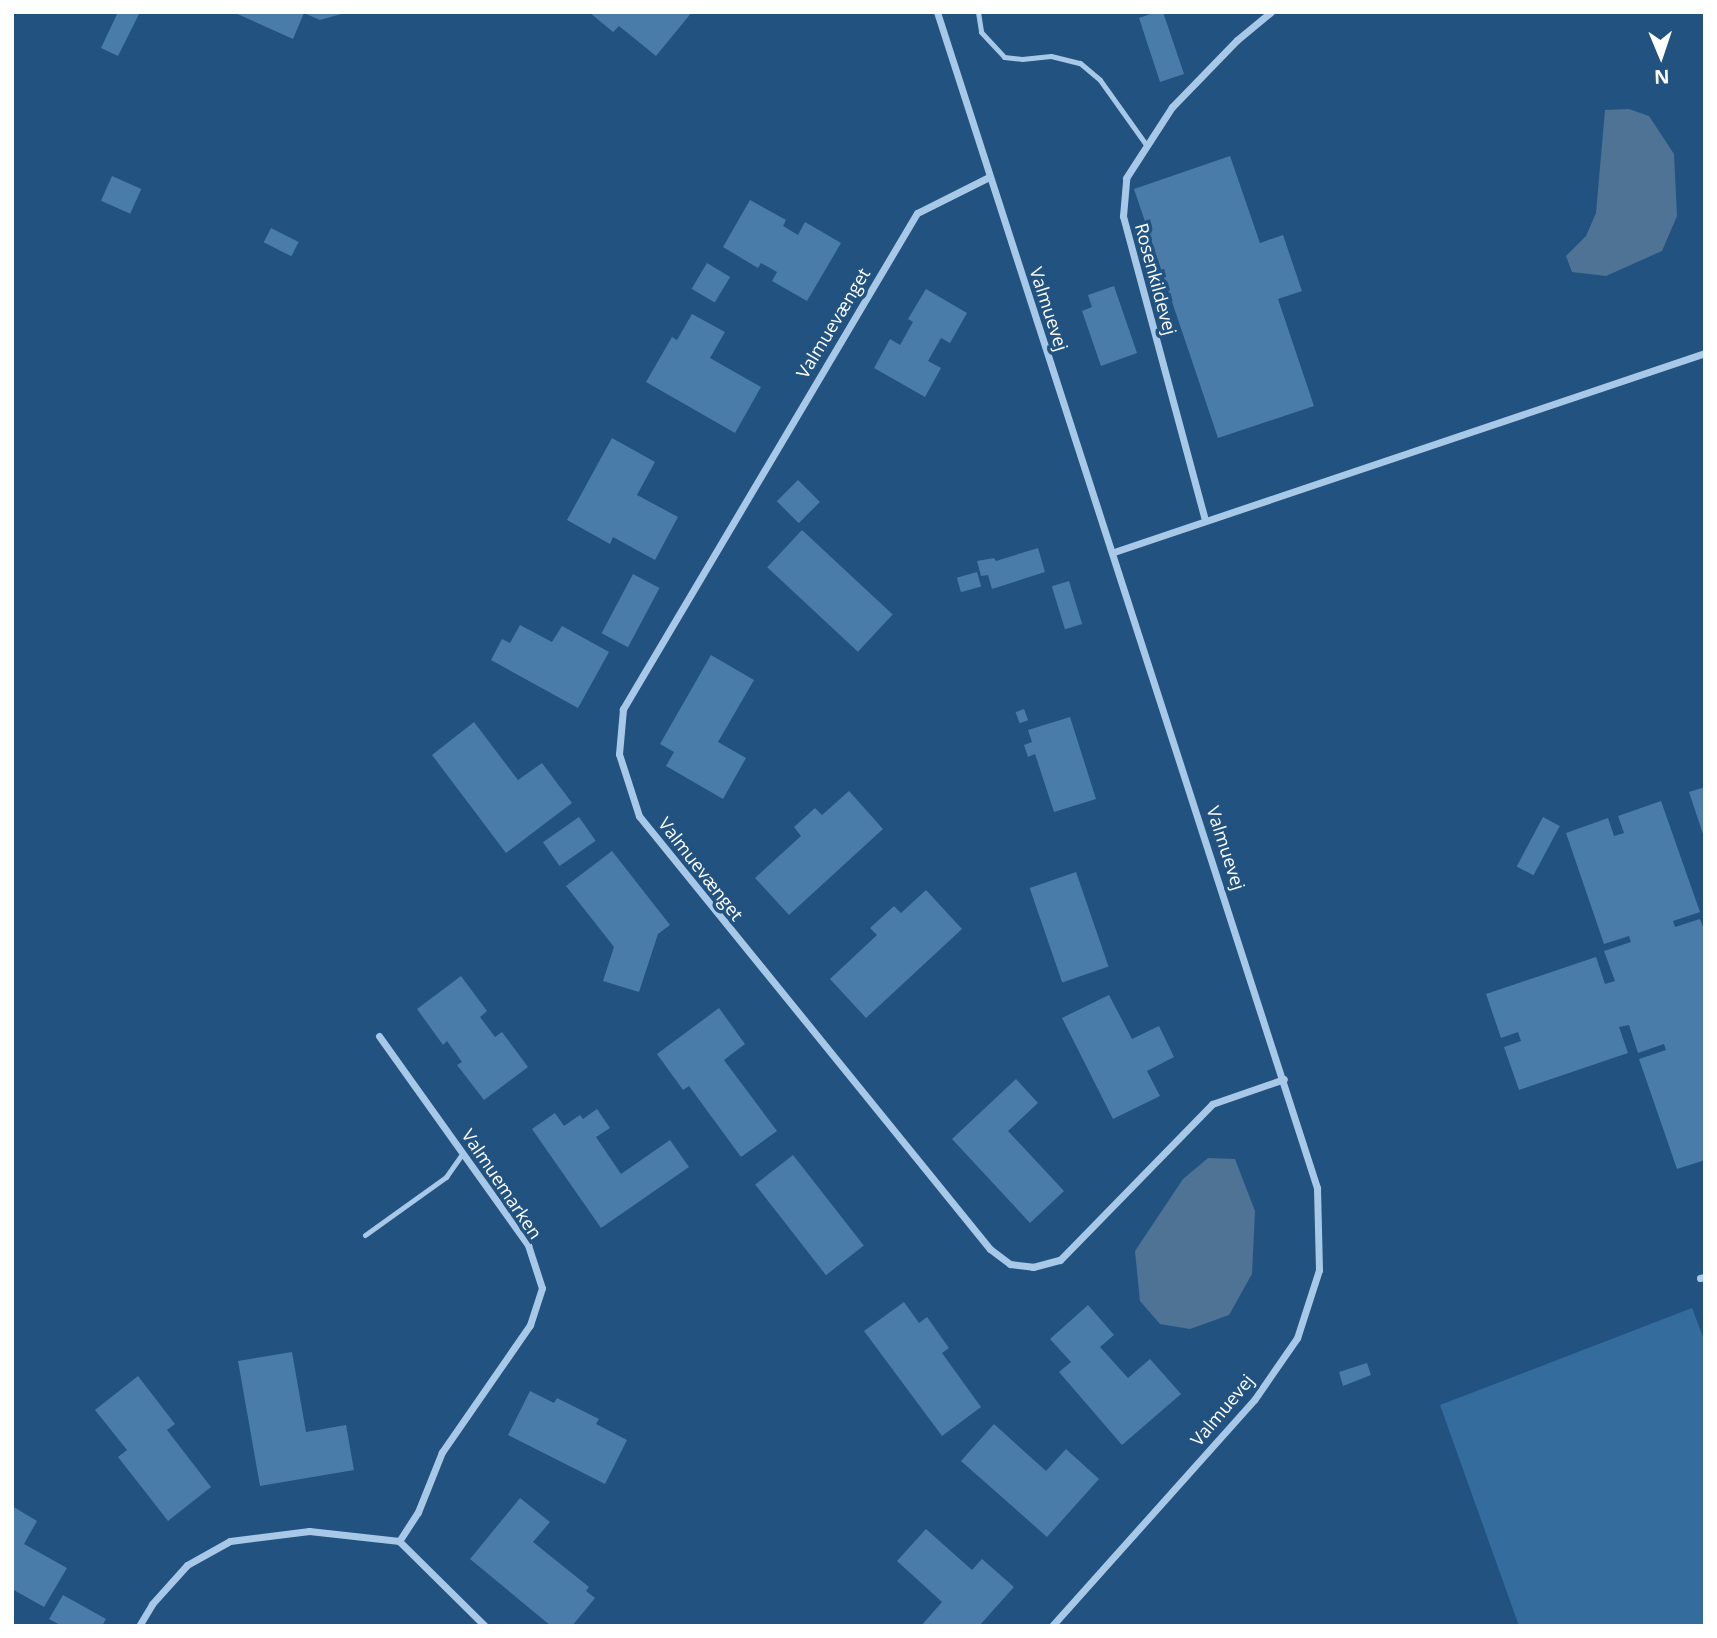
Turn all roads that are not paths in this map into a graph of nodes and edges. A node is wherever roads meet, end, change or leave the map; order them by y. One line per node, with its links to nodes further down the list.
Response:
1 (937, 12): 5 (street, Valmuevej)
2 (978, 12): 4 (lane)
3 (1272, 12): 4 (street, Rosenkildevej)
4 (1147, 146): 7 (street, Rosenkildevej)
5 (989, 177): 8 (street, Valmuevej); 10 (street, Valmuevænget)
6 (1705, 353): 7 (street)
7 (1205, 520): 8 (street)
8 (1114, 552): 10 (street, Valmuevej)
9 (379, 1036): 11 (street, Valmuemarken)
10 (1284, 1079): 16 (street, Valmuevej)
11 (463, 1153): 12 (lane); 13 (street, Valmuemarken)
12 (365, 1235)
13 (399, 1541): 14 (street); 15 (street)
14 (139, 1626)
15 (485, 1626)
16 (1052, 1626)

